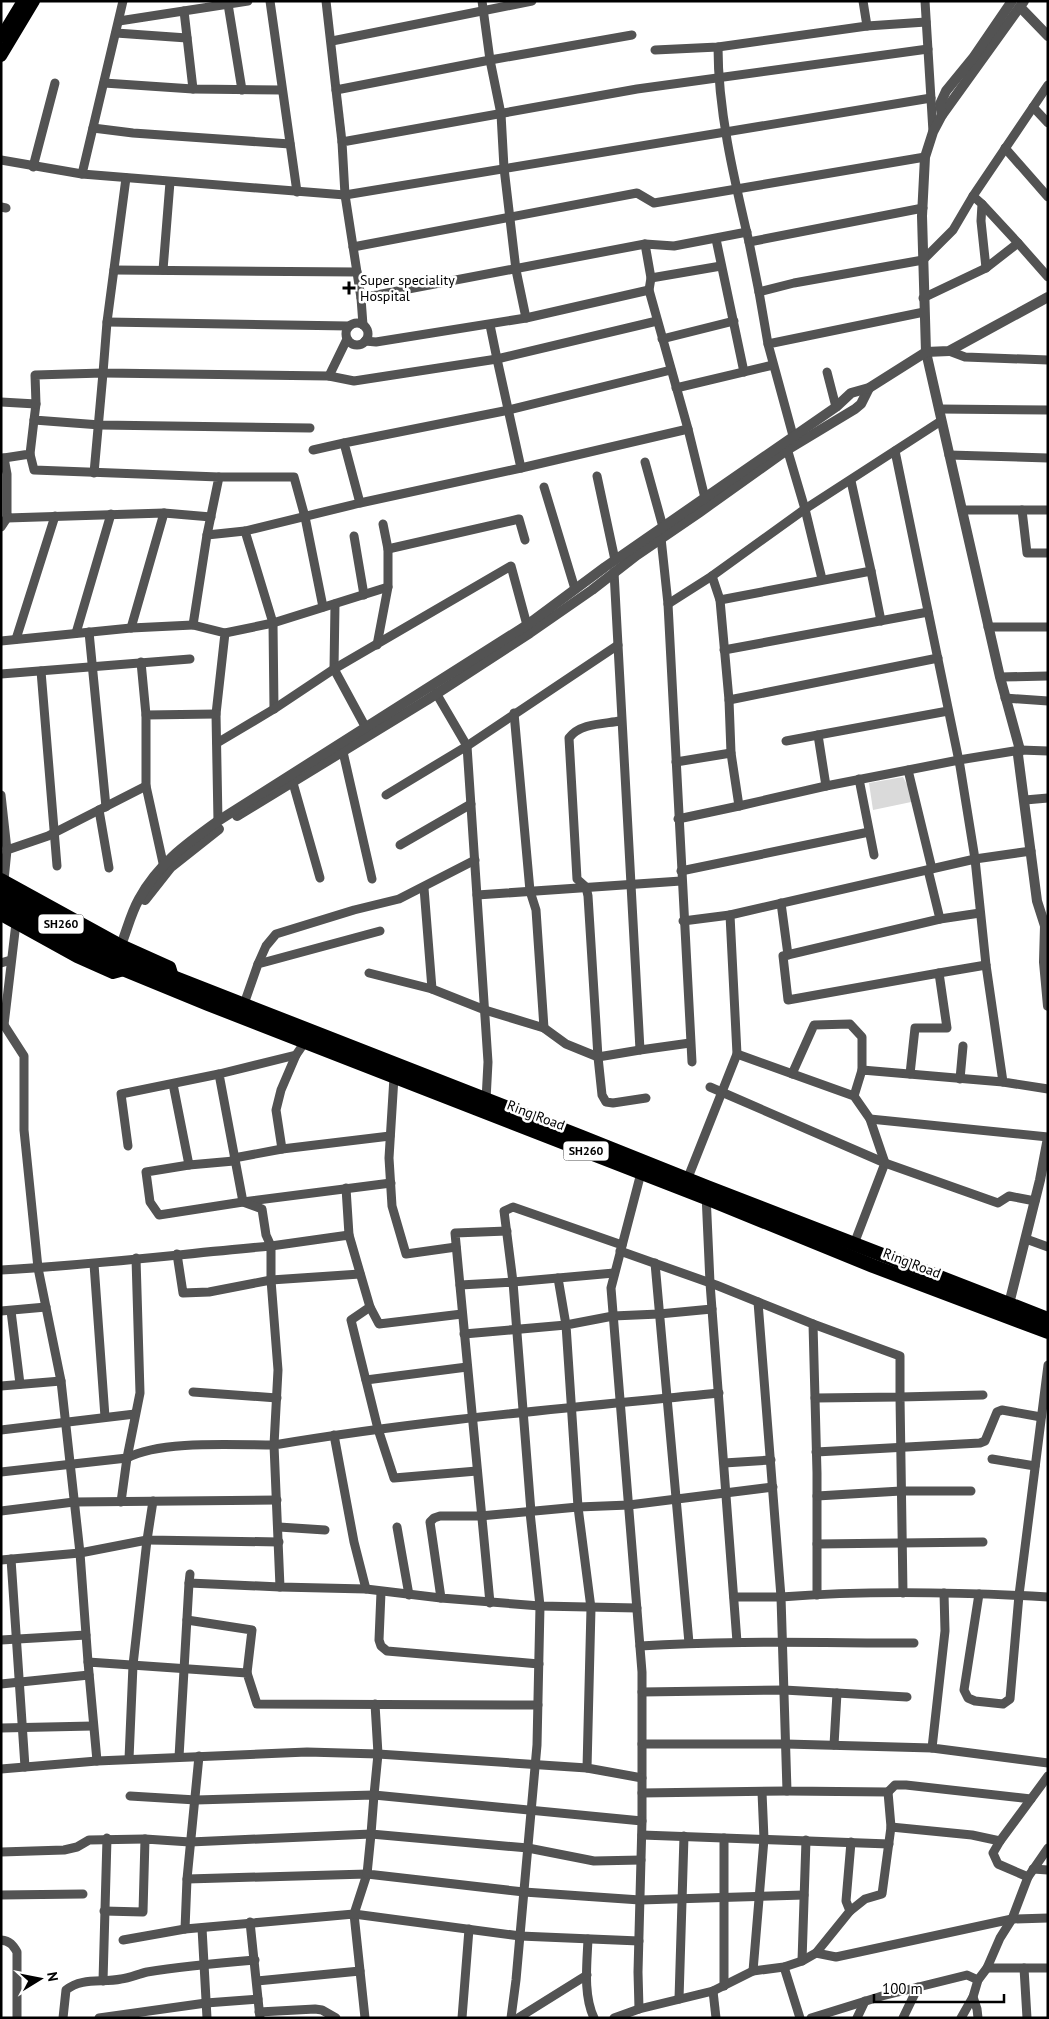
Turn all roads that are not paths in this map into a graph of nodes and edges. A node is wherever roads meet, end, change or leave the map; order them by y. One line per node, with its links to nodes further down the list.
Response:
1 (23, 1): 21 (main road)
2 (34, 1): 27 (main road)
3 (123, 1): 15 (street)
4 (248, 1): 12 (street)
5 (270, 1): 35 (street)
6 (326, 1): 23 (street)
7 (532, 1): 13 (street)
8 (864, 1): 17 (street)
9 (925, 1): 16 (street)
10 (1031, 1): 11 (street)
11 (1019, 3): 20 (street); 43 (street)
12 (228, 4): 14 (street); 34 (street)
13 (482, 6): 23 (street); 28 (street)
14 (184, 11): 15 (street); 22 (street)
15 (119, 21): 18 (street)
16 (926, 22): 17 (street); 25 (street)
17 (867, 26): 24 (street)
18 (116, 33): 22 (street); 31 (street)
19 (632, 36): 28 (street)
20 (1048, 36)
21 (1, 38)
22 (187, 38): 33 (street)
23 (332, 41): 36 (street)
24 (718, 47): 26 (street); 29 (street)
25 (928, 49): 29 (street); 37 (street)
26 (655, 50)
27 (1, 56)
28 (490, 60): 36 (street); 39 (street)
29 (718, 78): 39 (street); 42 (street)
30 (55, 83): 49 (street)
31 (104, 83): 33 (street); 41 (street)
32 (1048, 85): 38 (street)
33 (193, 89): 34 (street)
34 (242, 90): 35 (street)
35 (281, 90): 45 (street)
36 (336, 90): 44 (street)
37 (931, 98): 42 (street); 43 (street)
38 (1032, 107): 40 (street); 46 (street)
39 (501, 114): 44 (street); 50 (street)
40 (1048, 123)
41 (93, 128): 45 (street); 51 (street)
42 (726, 131): 50 (street); 54 (street)
43 (933, 132): 47 (street)
44 (342, 142): 56 (street)
45 (290, 144): 55 (street)
46 (1005, 148): 57 (street); 58 (street)
47 (925, 157): 54 (street); 60 (street)
48 (1, 160): 49 (street)
49 (33, 167): 51 (street)
50 (504, 168): 56 (street); 61 (street)
51 (82, 174): 52 (street)
52 (126, 178): 53 (street); 71 (street)
53 (170, 182): 55 (street); 72 (street)
54 (737, 190): 61 (street); 62 (street)
55 (297, 192): 56 (street)
56 (345, 195): 67 (street)
57 (973, 196): 59 (street); 68 (street)
58 (1048, 197)
59 (982, 204): 65 (street); 70 (street)
60 (923, 208): 64 (street); 68 (street)
61 (510, 218): 67 (street); 73 (street)
62 (747, 232): 63 (street); 64 (street)
63 (716, 239): 66 (street); 69 (street)
64 (749, 242): 78 (street)
65 (1018, 243): 70 (street); 76 (street)
66 (645, 244): 73 (street); 75 (street)
67 (353, 247): 74 (street)
68 (923, 260): 78 (street); 81 (street)
69 (722, 266): 75 (street); 85 (street)
70 (986, 268): 81 (street)
71 (114, 270): 72 (street); 86 (street)
72 (164, 270): 74 (street)
73 (516, 270): 80 (street); 83 (street)
74 (357, 272): 80 (street)
75 (651, 278): 77 (street)
76 (1048, 278)
77 (649, 290): 83 (street); 84 (street)
78 (758, 292): 93 (street)
79 (1048, 297): 95 (street)
80 (361, 298): 87 (street)
81 (923, 298): 82 (street)
82 (924, 312): 93 (street); 94 (street)
83 (526, 318): 88 (street)
84 (657, 321): 91 (street); 96 (street)
85 (734, 321): 91 (street); 100 (street)
86 (107, 322): 89 (street); 102 (street)
87 (363, 325): 89 (street); 92 (street)
88 (490, 325): 92 (street); 96 (street)
89 (350, 326): 90 (street)
90 (346, 339): 92 (street); 103 (street)
91 (662, 339): 99 (street)
92 (365, 342)
93 (768, 344): 98 (street)
94 (926, 352): 95 (street); 105 (street); 109 (street)
95 (949, 352): 97 (street)
96 (498, 359): 103 (street); 110 (street)
97 (1048, 360)
98 (773, 365): 100 (street); 119 (street)
99 (671, 370): 104 (street); 110 (street)
100 (744, 372): 104 (street)
101 (827, 372): 108 (street)
102 (103, 373): 103 (street); 107 (street); 115 (street)
103 (329, 376)
104 (676, 388): 117 (street)
105 (869, 388): 108 (street); 112 (street)
106 (1, 402): 107 (street)
107 (36, 404): 113 (street)
108 (836, 407): 112 (street); 119 (street)
109 (939, 409): 111 (street); 114 (street)
110 (509, 410): 118 (street); 127 (street)
111 (1048, 410)
112 (841, 417): 119 (street)
113 (34, 420): 115 (street); 122 (street)
114 (941, 420): 121 (street); 123 (street)
115 (100, 424): 116 (street); 128 (street)
116 (310, 428)
117 (688, 429): 127 (street); 133 (street)
118 (344, 443): 120 (street); 134 (street)
119 (790, 444): 133 (street); 135 (street); 145 (street)
120 (313, 450)
121 (896, 451): 131 (street); 167 (street)
122 (30, 454): 124 (street); 128 (street)
123 (949, 455): 125 (street); 136 (street)
124 (3, 458): 144 (street)
125 (1048, 458)
126 (645, 462): 149 (street)
127 (521, 468): 134 (street)
128 (94, 473): 130 (street)
129 (597, 476): 155 (street)
130 (219, 477): 142 (street); 143 (street)
131 (851, 481): 135 (street); 156 (street)
132 (544, 487): 161 (street)
133 (705, 498): 145 (street)
134 (360, 503): 143 (street)
135 (805, 510): 158 (street); 159 (street)
136 (962, 510): 137 (street); 172 (street)
137 (1022, 510): 138 (street); 154 (street)
138 (1048, 510)
139 (164, 513): 140 (street); 142 (street); 174 (street)
140 (111, 514): 141 (street); 176 (street)
141 (55, 516): 144 (street); 178 (street)
142 (211, 517): 150 (street)
143 (305, 517): 148 (street); 166 (street)
144 (7, 518): 147 (street)
145 (681, 520): 149 (street)
146 (383, 524): 153 (street)
147 (1, 527)
148 (245, 531): 150 (street); 169 (street)
149 (662, 533): 155 (street); 157 (street); 165 (street)
150 (207, 535): 170 (street)
151 (354, 536): 162 (street)
152 (525, 540): 153 (street)
153 (388, 549): 160 (street)
154 (1048, 553)
155 (615, 560): 161 (street)
156 (871, 571): 159 (street); 168 (street)
157 (614, 572): 181 (street); 192 (street)
158 (712, 576): 163 (street); 165 (street)
159 (822, 579): 163 (street)
160 (388, 587): 162 (street); 180 (street)
161 (575, 590): 171 (street)
162 (364, 595): 164 (street)
163 (720, 600): 182 (street)
164 (335, 604): 166 (street); 187 (street)
165 (668, 604): 212 (street)
166 (323, 608): 169 (street)
167 (928, 612): 168 (street); 183 (street)
168 (881, 621): 182 (street)
169 (273, 623): 177 (street); 196 (street)
170 (193, 625): 174 (street); 177 (street)
171 (527, 625): 180 (street); 202 (street)
172 (988, 627): 173 (street); 191 (street)
173 (1048, 627)
174 (131, 628): 175 (street)
175 (89, 632): 176 (street); 186 (street)
176 (76, 633): 178 (street)
177 (226, 633): 199 (street)
178 (16, 639): 179 (street)
179 (1, 641)
180 (377, 645): 187 (street)
181 (618, 645): 198 (street); 201 (street)
182 (724, 650): 194 (street)
183 (938, 658): 194 (street); 197 (street)
184 (190, 659): 185 (street)
185 (141, 662): 186 (street); 200 (street)
186 (92, 666): 188 (street); 224 (street)
187 (334, 669): 196 (street); 202 (street)
188 (41, 671): 189 (street); 227 (street)
189 (1, 674)
190 (1048, 676): 191 (street)
191 (1000, 678): 193 (street)
192 (436, 693): 206 (street); 209 (street)
193 (1005, 698): 195 (street); 207 (street)
194 (728, 700): 210 (street)
195 (1048, 701)
196 (274, 710): 205 (street)
197 (948, 711): 203 (street); 211 (street)
198 (514, 713): 206 (street); 248 (street)
199 (216, 714): 200 (street); 205 (street)
200 (146, 716): 216 (street)
201 (620, 721): 245 (street); 246 (street)
202 (366, 728): 226 (street)
203 (818, 735): 204 (street); 217 (street)
204 (786, 741)
205 (217, 742): 226 (street)
206 (467, 746): 219 (street); 222 (street)
207 (1020, 750): 208 (street); 211 (street); 221 (street)
208 (1048, 750)
209 (343, 752): 215 (street); 242 (street)
210 (731, 753): 212 (street); 223 (street)
211 (959, 760): 213 (street); 235 (street)
212 (676, 762): 225 (street)
213 (908, 770): 214 (street); 239 (street)
214 (859, 779): 217 (street); 228 (street)
215 (293, 783): 229 (street); 241 (street)
216 (146, 786): 224 (street); 237 (street)
217 (826, 786): 223 (street)
218 (1, 795): 231 (street)
219 (386, 795)
220 (1048, 798): 221 (street)
221 (1025, 800): 232 (street)
222 (471, 804): 230 (street); 234 (street)
223 (739, 806): 225 (street)
224 (103, 809): 227 (street); 238 (street)
225 (678, 819): 240 (street)
226 (218, 821): 229 (street)
227 (54, 832): 231 (street); 236 (street)
228 (869, 832): 233 (street); 240 (street)
229 (190, 845): 237 (street)
230 (400, 845)
231 (7, 850): 244 (street)
232 (1031, 851): 235 (street); 258 (street)
233 (874, 855)
234 (475, 860): 247 (street); 249 (street)
235 (976, 860): 239 (street); 252 (street)
236 (57, 866)
237 (166, 867): 260 (street)
238 (109, 868)
239 (930, 870): 251 (street); 255 (street)
240 (681, 871): 243 (street)
241 (320, 878)
242 (372, 879)
243 (681, 881): 245 (street); 256 (street)
244 (2, 883): 260 (main road); 270 (highway, SH260)
245 (630, 884): 246 (street); 280 (street)
246 (586, 887): 248 (street); 283 (street)
247 (424, 888): 265 (street); 271 (street)
248 (530, 891): 249 (street); 276 (street)
249 (477, 895): 274 (street)
250 (1, 904): 267 (highway, SH260)
251 (781, 904): 254 (street); 261 (street)
252 (980, 913): 255 (street); 266 (street)
253 (1, 915): 257 (main road)
254 (730, 915): 256 (street); 281 (street)
255 (940, 919): 261 (street)
256 (683, 921): 278 (street)
257 (16, 923): 262 (street); 267 (main road)
258 (1046, 926): 263 (street)
259 (380, 931): 265 (street)
260 (121, 946): 270 (main road)
261 (788, 955): 269 (street)
262 (11, 960): 264 (street); 275 (street)
263 (1046, 962): 273 (street)
264 (1, 963)
265 (258, 964): 272 (street)
266 (986, 965): 269 (street); 291 (street)
267 (124, 970): 277 (highway, Ring Road / SH260)
268 (369, 973): 271 (street)
269 (939, 973): 288 (street)
270 (174, 977): 272 (highway, Ring Road / SH260)
271 (432, 989): 274 (street)
272 (244, 1004): 277 (highway, Ring Road / SH260)
273 (1048, 1006)
274 (485, 1010): 276 (street); 298 (street)
275 (3, 1025): 326 (street)
276 (544, 1028): 283 (street)
277 (308, 1036): 282 (street); 289 (highway, Ring Road / SH260); 298 (highway, Ring Road / SH260)
278 (690, 1043): 280 (street); 284 (street)
279 (963, 1046): 290 (street)
280 (640, 1050): 283 (street)
281 (737, 1054): 287 (street); 295 (street)
282 (296, 1055): 286 (street); 303 (street)
283 (598, 1057): 297 (street)
284 (692, 1062)
285 (862, 1070): 287 (street); 288 (street); 296 (street)
286 (220, 1074): 292 (street); 304 (street)
287 (792, 1074): 296 (street)
288 (910, 1074): 290 (street)
289 (394, 1077): 300 (street); 307 (highway, Ring Road / SH260)
290 (960, 1078): 291 (street)
291 (1003, 1082): 294 (street)
292 (173, 1084): 302 (street); 306 (street)
293 (710, 1086): 295 (street)
294 (1048, 1089)
295 (723, 1093): 305 (street); 308 (street)
296 (854, 1096): 299 (street)
297 (646, 1098)
298 (486, 1100): 308 (highway, Ring Road / SH260)
299 (870, 1120): 301 (street); 305 (street)
300 (390, 1136): 303 (street); 309 (street)
301 (1048, 1137): 312 (street)
302 (128, 1146)
303 (282, 1149): 304 (street)
304 (234, 1160): 306 (street); 313 (street)
305 (885, 1163): 312 (street); 317 (street)
306 (189, 1165): 313 (street)
307 (641, 1173): 311 (highway, Ring Road / SH260); 321 (street)
308 (688, 1180): 311 (highway, Ring Road / SH260)
309 (391, 1183): 310 (street); 319 (street)
310 (346, 1188): 313 (street); 315 (street)
311 (706, 1193): 317 (highway, Ring Road / SH260); 333 (street); 348 (highway, Ring Road / SH260)
312 (1035, 1201): 316 (street)
313 (243, 1202): 318 (street)
314 (507, 1231): 319 (street); 321 (street); 332 (street)
315 (349, 1235): 318 (street); 329 (street)
316 (1026, 1239): 320 (street); 336 (street)
317 (854, 1244): 336 (highway, Ring Road / SH260)
318 (272, 1246): 322 (street); 331 (street)
319 (456, 1247): 334 (street)
320 (1048, 1247)
321 (621, 1248): 324 (street); 328 (street)
322 (177, 1254): 323 (street); 331 (street)
323 (136, 1258): 325 (street); 366 (street)
324 (654, 1263): 333 (street); 342 (street)
325 (94, 1264): 326 (street); 367 (street)
326 (38, 1268): 327 (street); 337 (street)
327 (1, 1270)
328 (614, 1273): 330 (street); 343 (street)
329 (360, 1274): 331 (street); 338 (street)
330 (558, 1278): 332 (street); 346 (street)
331 (271, 1280): 360 (street)
332 (513, 1282): 334 (street); 347 (street)
333 (710, 1283): 335 (street); 339 (street)
334 (460, 1285): 341 (street)
335 (758, 1302): 345 (street); 379 (street)
336 (1009, 1304): 344 (highway, Ring Road / SH260)
337 (46, 1307): 340 (street); 353 (street)
338 (370, 1307): 341 (street); 352 (street)
339 (712, 1309): 342 (street); 357 (street)
340 (6, 1311): 354 (street)
341 (462, 1314): 349 (street)
342 (659, 1314): 343 (street); 361 (street)
343 (613, 1316): 346 (street); 363 (street)
344 (1048, 1319)
345 (813, 1324): 359 (street); 362 (street)
346 (566, 1325): 347 (street); 364 (street)
347 (517, 1329): 349 (street); 365 (street)
348 (1048, 1332)
349 (464, 1334): 351 (street)
350 (1048, 1365): 369 (street)
351 (468, 1367): 352 (street); 368 (street)
352 (366, 1380): 371 (street)
353 (61, 1381): 354 (street); 370 (street)
354 (20, 1384): 355 (street)
355 (1, 1386)
356 (193, 1392): 360 (street)
357 (719, 1393): 361 (street); 380 (street)
358 (983, 1395): 359 (street)
359 (900, 1397): 362 (street); 375 (street)
360 (277, 1398): 374 (street)
361 (667, 1398): 363 (street); 391 (street)
362 (815, 1398): 376 (street)
363 (620, 1402): 364 (street); 395 (street)
364 (571, 1408): 365 (street); 396 (street)
365 (524, 1412): 368 (street); 398 (street)
366 (135, 1414): 367 (street); 377 (street)
367 (105, 1417): 370 (street)
368 (472, 1417): 371 (street); 383 (street)
369 (1041, 1417): 375 (street); 382 (street)
370 (66, 1423): 372 (street); 381 (street)
371 (378, 1428): 373 (street); 383 (street)
372 (1, 1430)
373 (334, 1435): 374 (street); 411 (street)
374 (274, 1445): 377 (street); 390 (street)
375 (901, 1447): 376 (street); 386 (street)
376 (816, 1452): 389 (street)
377 (127, 1458): 381 (street); 394 (street)
378 (992, 1459): 382 (street)
379 (771, 1460): 380 (street); 385 (street)
380 (724, 1463): 388 (street)
381 (70, 1464): 384 (street); 393 (street)
382 (1035, 1466): 418 (street)
383 (477, 1471): 399 (street)
384 (1, 1472)
385 (773, 1487): 388 (street); 420 (street)
386 (901, 1491): 387 (street); 389 (street); 407 (street)
387 (971, 1492)
388 (726, 1493): 391 (street); 419 (street)
389 (817, 1496): 406 (street)
390 (277, 1500): 392 (street); 400 (street)
391 (677, 1500): 395 (street); 433 (street)
392 (153, 1501): 394 (street); 403 (street)
393 (74, 1502): 394 (street); 397 (street); 408 (street)
394 (121, 1502)
395 (629, 1505): 396 (street); 426 (street)
396 (578, 1507): 398 (street); 425 (street)
397 (1, 1511)
398 (530, 1512): 399 (street); 424 (street)
399 (480, 1516): 422 (street); 423 (street)
400 (278, 1527): 402 (street); 404 (street)
401 (397, 1527): 416 (street)
402 (325, 1530)
403 (147, 1540): 404 (street); 408 (street); 438 (street)
404 (279, 1542): 410 (street)
405 (983, 1542): 407 (street)
406 (817, 1544): 407 (street); 417 (street)
407 (903, 1544): 413 (street)
408 (80, 1554): 409 (street); 428 (street)
409 (6, 1559): 430 (street)
410 (280, 1587): 411 (street); 427 (street)
411 (366, 1589): 412 (street)
412 (381, 1592): 416 (street); 437 (street)
413 (903, 1593): 414 (street); 417 (street)
414 (944, 1593): 415 (street); 456 (street)
415 (979, 1594): 418 (street); 418 (street)
416 (409, 1595): 422 (street)
417 (817, 1595): 420 (street)
418 (1019, 1595): 421 (street)
419 (734, 1597): 420 (street); 431 (street)
420 (781, 1597): 432 (street)
421 (1048, 1597)
422 (441, 1598): 423 (street)
423 (490, 1603): 424 (street)
424 (540, 1606): 425 (street); 437 (street)
425 (591, 1608): 426 (street); 465 (street)
426 (637, 1608): 435 (street)
427 (186, 1620): 439 (street); 440 (street)
428 (86, 1635): 430 (street); 436 (street)
429 (1, 1640): 430 (street)
430 (16, 1640): 442 (street)
431 (737, 1642): 432 (street); 433 (street)
432 (784, 1642): 434 (street); 444 (street)
433 (689, 1643): 435 (street)
434 (914, 1643)
435 (640, 1646): 445 (street)
436 (88, 1662): 438 (street); 441 (street)
437 (539, 1664): 449 (street)
438 (133, 1665): 439 (street); 460 (street)
439 (184, 1668): 440 (street); 459 (street)
440 (247, 1673): 448 (street)
441 (89, 1675): 442 (street); 450 (street)
442 (19, 1682): 443 (street); 451 (street)
443 (1, 1684)
444 (784, 1690): 445 (street); 446 (street); 454 (street)
445 (642, 1692): 453 (street)
446 (837, 1693): 447 (street); 455 (street)
447 (907, 1697)
448 (375, 1704): 449 (street); 457 (street)
449 (538, 1705): 463 (street)
450 (94, 1726): 451 (street); 461 (street)
451 (22, 1727): 452 (street); 464 (street)
452 (1, 1728)
453 (642, 1744): 454 (street); 468 (street)
454 (786, 1744): 455 (street); 470 (street)
455 (834, 1745): 456 (street)
456 (932, 1748): 462 (street)
457 (378, 1754): 458 (street); 463 (street); 473 (street)
458 (199, 1756): 459 (street); 476 (street)
459 (179, 1757): 460 (street)
460 (129, 1759): 461 (street)
461 (96, 1761): 464 (street)
462 (1048, 1763)
463 (536, 1765): 465 (street); 477 (street)
464 (24, 1767): 466 (street)
465 (587, 1768): 468 (street)
466 (1, 1769)
467 (1048, 1776): 475 (street)
468 (642, 1778): 472 (street)
469 (762, 1792): 470 (street); 472 (street); 486 (street)
470 (787, 1792): 471 (street)
471 (888, 1792): 475 (street); 479 (street)
472 (642, 1793): 478 (street)
473 (374, 1795): 476 (street); 477 (street); 480 (street)
474 (130, 1796): 476 (street)
475 (1030, 1799): 488 (street)
476 (196, 1800): 489 (street)
477 (532, 1809): 478 (street); 492 (street)
478 (642, 1820): 481 (street)
479 (891, 1827): 488 (street); 491 (street)
480 (371, 1834): 489 (street); 492 (street); 498 (street)
481 (642, 1835): 482 (street); 495 (street)
482 (684, 1836): 484 (street); 506 (street)
483 (107, 1838): 485 (street); 494 (street); 508 (street)
484 (724, 1838): 486 (street); 504 (street)
485 (145, 1839): 489 (street); 508 (street)
486 (764, 1839): 487 (street); 505 (street)
487 (806, 1840): 490 (street); 503 (street)
488 (1000, 1841): 497 (street)
489 (190, 1842): 499 (street)
490 (851, 1842): 491 (street); 509 (street)
491 (889, 1844): 509 (street)
492 (528, 1848): 495 (street); 500 (street)
493 (1048, 1848): 497 (street)
494 (1, 1852)
495 (641, 1860): 507 (street)
496 (1048, 1870): 497 (street)
497 (1031, 1873): 512 (street)
498 (366, 1874): 499 (street); 500 (street); 510 (street)
499 (187, 1879): 515 (street)
500 (524, 1892): 507 (street); 517 (street)
501 (83, 1894): 502 (street)
502 (1, 1895)
503 (804, 1895): 505 (street); 524 (street)
504 (724, 1897): 505 (street); 506 (street); 536 (street)
505 (759, 1897): 530 (street)
506 (682, 1899): 507 (street); 541 (street)
507 (640, 1900): 521 (street)
508 (104, 1911): 534 (street)
509 (850, 1911): 522 (street)
510 (354, 1914): 513 (street); 516 (street); 531 (street)
511 (1048, 1918): 512 (street)
512 (1012, 1919): 522 (street); 527 (street)
513 (250, 1922): 514 (street); 523 (street)
514 (202, 1928): 515 (street); 525 (street)
515 (185, 1929): 520 (street)
516 (469, 1929): 517 (street); 553 (street)
517 (520, 1936): 518 (street); 554 (street)
518 (588, 1939): 521 (street); 532 (street)
519 (1, 1940): 547 (street)
520 (123, 1940)
521 (639, 1941): 544 (street)
522 (816, 1953): 524 (street)
523 (254, 1960): 525 (street); 535 (street)
524 (802, 1961): 526 (street)
525 (203, 1965): 534 (street); 543 (street)
526 (784, 1967): 530 (street); 559 (street)
527 (987, 1968): 528 (street); 533 (street)
528 (1024, 1968): 529 (street); 565 (street)
529 (1048, 1968)
530 (753, 1971): 536 (street)
531 (360, 1972): 535 (street); 552 (street)
532 (587, 1975): 555 (street); 556 (street)
533 (978, 1980): 537 (street); 539 (street)
534 (103, 1981): 548 (street)
535 (257, 1981): 540 (street)
536 (724, 1986): 538 (street)
537 (918, 1988): 542 (street); 562 (street)
538 (713, 1991): 541 (street); 558 (street)
539 (973, 1997): 563 (street); 564 (street)
540 (258, 1999): 543 (street); 546 (street)
541 (679, 1999): 544 (street)
542 (865, 2001): 560 (street); 561 (street)
543 (206, 2003): 549 (street); 550 (street)
544 (639, 2010): 557 (street)
545 (308, 2013): 546 (street); 551 (street)
546 (260, 2015)
547 (17, 2018)
548 (63, 2018)
549 (99, 2018)
550 (207, 2018)
551 (336, 2018)
552 (365, 2018)
553 (462, 2018)
554 (511, 2018)
555 (518, 2018)
556 (594, 2018)
557 (614, 2018)
558 (716, 2018)
559 (800, 2018)
560 (812, 2018)
561 (857, 2018)
562 (903, 2018)
563 (961, 2018)
564 (978, 2018)
565 (1027, 2018)

